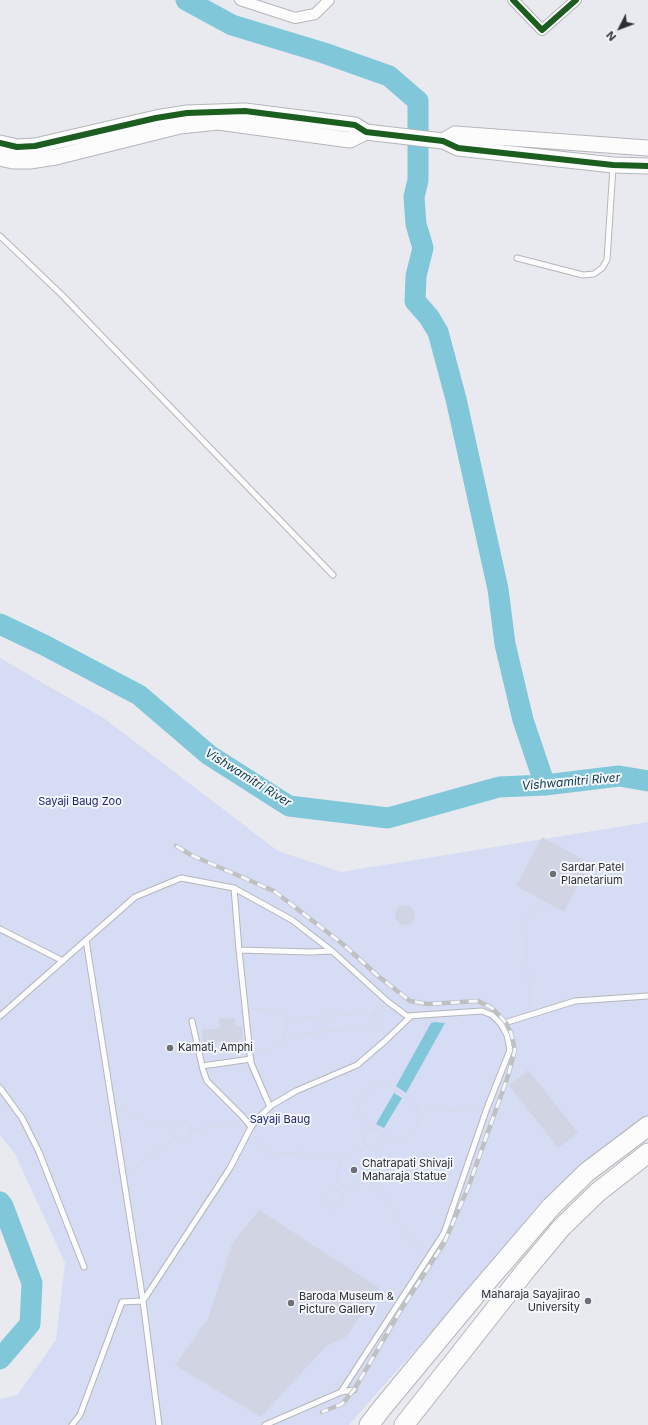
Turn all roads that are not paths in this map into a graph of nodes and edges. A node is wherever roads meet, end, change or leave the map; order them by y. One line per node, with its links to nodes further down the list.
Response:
1 (240, 0): 2 (street)
2 (329, 0)
3 (513, 0): 4 (street)
4 (576, 0)
5 (109, 128): 6 (street); 9 (street); 10 (street)
6 (366, 132): 7 (street); 9 (street)
7 (443, 141): 11 (street); 14 (street)
8 (0, 143): 10 (street)
9 (111, 144): 13 (street)
10 (26, 146): 13 (street)
11 (648, 148)
12 (0, 158): 13 (street)
13 (26, 161)
14 (613, 165): 15 (street); 17 (lane)
15 (648, 166)
16 (0, 236): 18 (lane)
17 (518, 258)
18 (333, 575)
19 (234, 888): 21 (lane); 22 (lane); 23 (lane)
20 (0, 929): 24 (lane)
21 (86, 940): 24 (lane); 38 (lane)
22 (239, 950): 23 (lane); 30 (lane)
23 (332, 951): 27 (lane)
24 (63, 961): 26 (lane)
25 (648, 996): 29 (lane)
26 (0, 1016)
27 (411, 1016): 29 (lane); 33 (lane)
28 (192, 1021): 31 (lane)
29 (501, 1024): 40 (lane)
30 (251, 1059): 31 (lane); 33 (lane)
31 (202, 1066): 35 (lane)
32 (0, 1088): 37 (lane)
33 (270, 1107): 35 (lane)
34 (648, 1126): 44 (highway)
35 (249, 1127): 38 (lane)
36 (648, 1153): 45 (highway)
37 (84, 1267)
38 (143, 1301): 41 (lane); 42 (lane)
39 (354, 1390): 40 (lane)
40 (342, 1392): 43 (lane)
41 (72, 1425)
42 (159, 1425)
43 (265, 1425)
44 (370, 1425)
45 (404, 1425)

